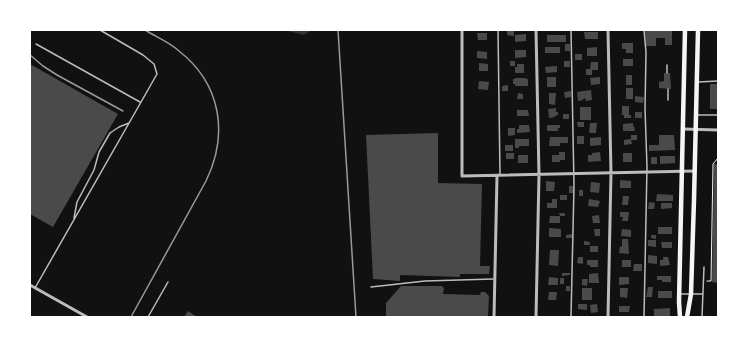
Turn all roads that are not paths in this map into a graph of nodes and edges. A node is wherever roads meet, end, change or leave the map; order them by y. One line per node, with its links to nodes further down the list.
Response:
1 (100, 30): 17 (lane)
2 (462, 30): 30 (street)
3 (498, 30): 30 (lane)
4 (536, 30): 29 (street)
5 (571, 30): 28 (lane)
6 (608, 30): 27 (street)
7 (644, 30): 26 (lane)
8 (685, 30): 21 (main road)
9 (698, 30): 14 (main road)
10 (36, 44): 17 (lane)
11 (667, 65): 12 (lane)
12 (667, 73)
13 (718, 81): 14 (lane)
14 (697, 82): 18 (main road)
15 (668, 89): 16 (lane)
16 (668, 100)
17 (140, 102): 20 (lane)
18 (696, 115): 19 (lane); 22 (main road)
19 (718, 115)
20 (129, 123): 31 (lane); 31 (lane)
21 (683, 129): 22 (street); 24 (main road)
22 (696, 130): 23 (street); 25 (main road)
23 (718, 130)
24 (682, 171): 25 (street); 26 (street); 38 (main road)
25 (694, 171): 39 (main road)
26 (647, 172): 27 (street); 47 (lane)
27 (611, 173): 28 (street); 46 (street)
28 (574, 174): 29 (street); 45 (lane)
29 (539, 175): 30 (street); 44 (street)
30 (498, 176): 33 (street)
31 (74, 220): 37 (lane)
32 (704, 267): 40 (lane)
33 (495, 280): 36 (lane); 43 (street)
34 (168, 282): 42 (lane)
35 (30, 285): 37 (street)
36 (371, 287)
37 (35, 288): 41 (street)
38 (679, 294): 39 (lane); 48 (main road)
39 (691, 294): 40 (lane); 49 (main road)
40 (703, 294): 50 (lane)
41 (87, 317)
42 (148, 317)
43 (494, 317)
44 (536, 317)
45 (571, 317)
46 (608, 317)
47 (644, 317)
48 (680, 317)
49 (687, 317)
50 (702, 317)

